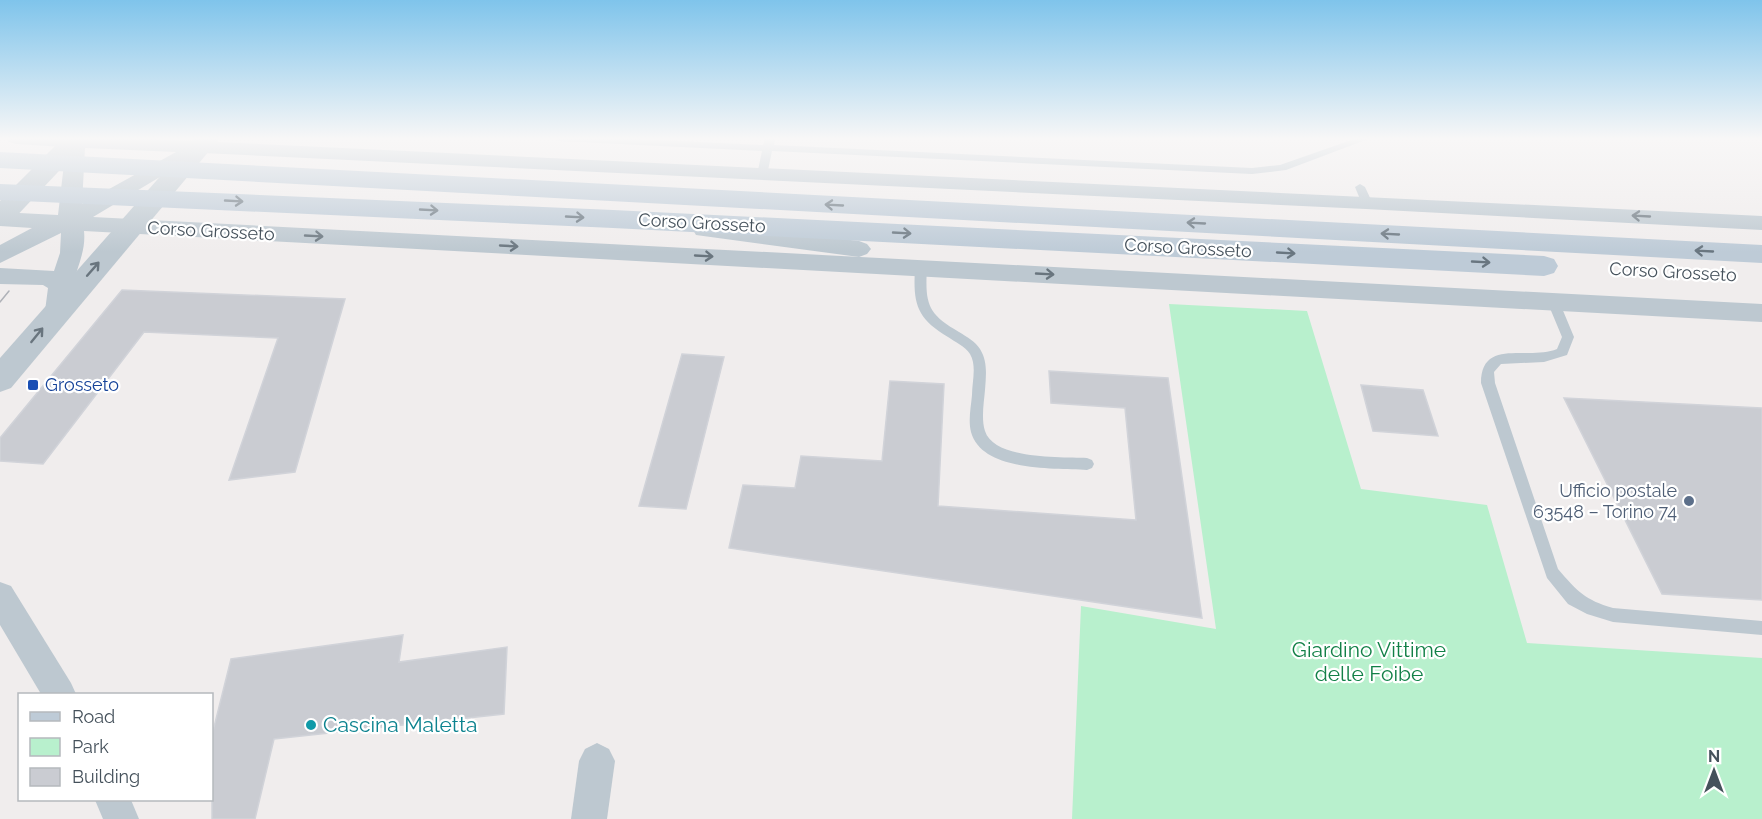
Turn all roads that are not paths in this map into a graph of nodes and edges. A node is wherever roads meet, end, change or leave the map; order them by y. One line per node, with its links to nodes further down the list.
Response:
1 (141, 176): 11 (street)
2 (202, 176): 8 (main road, Corso Grosseto, one-way to 8)
3 (264, 176): 9 (main road, Corso Grosseto, one-way to 3)
4 (789, 176): 6 (street, Corso Grosseto)
5 (60, 177): 7 (street); 7 (street); 11 (street, Corso Grosseto); 13 (street); 18 (street)
6 (829, 178): 9 (street, Corso Grosseto); 10 (street, Corso Grosseto, one-way to 6)
7 (0, 218)
8 (613, 219): 15 (street, Corso Grosseto); 17 (main road, Corso Grosseto, one-way to 17)
9 (1144, 221): 12 (main road, Corso Grosseto, one-way to 9)
10 (1762, 223)
11 (130, 227): 14 (street, Corso Grosseto, one-way to 14); 18 (street, one-way to 11)
12 (1762, 254)
13 (0, 255)
14 (921, 268): 15 (street, Corso Grosseto); 22 (lane)
15 (1000, 272): 19 (street, Corso Grosseto, one-way to 19)
16 (0, 276): 18 (street)
17 (1762, 276)
18 (59, 298): 21 (street, one-way to 18)
19 (1552, 301): 20 (street, Corso Grosseto); 24 (lane)
20 (1762, 313)
21 (0, 380)
22 (1087, 464)
23 (0, 596): 25 (street)
24 (1762, 628)
25 (58, 693)
26 (597, 761): 29 (street)
27 (113, 801): 28 (street)
28 (121, 819)
29 (589, 819)

